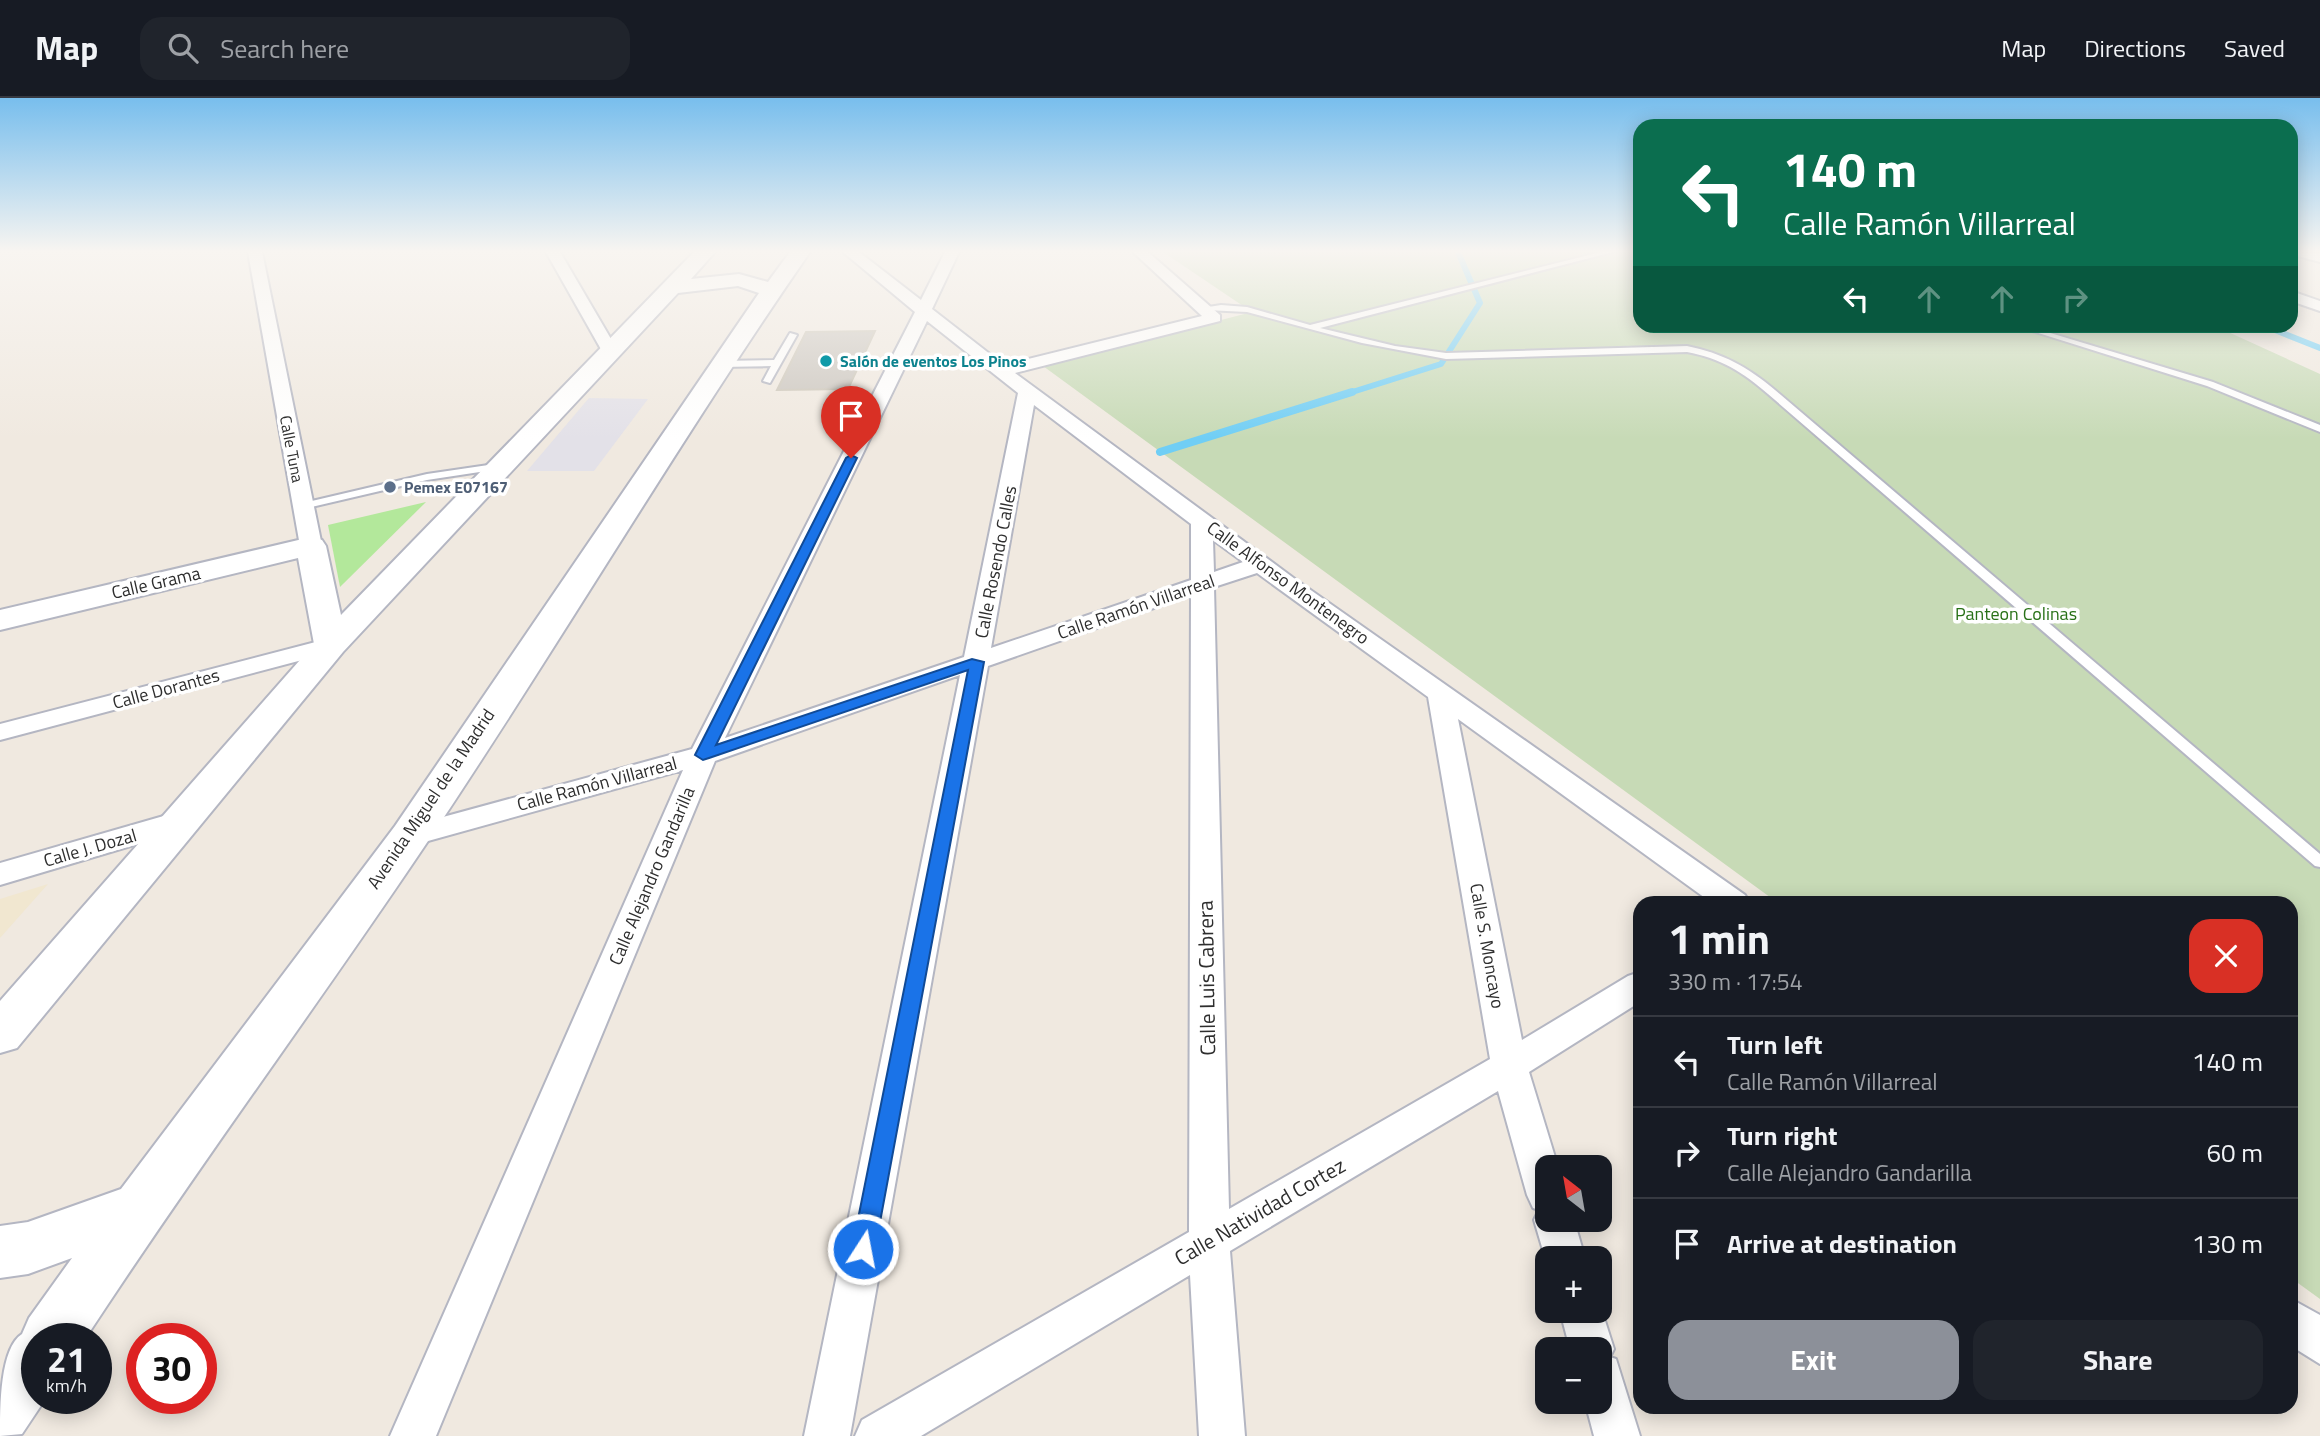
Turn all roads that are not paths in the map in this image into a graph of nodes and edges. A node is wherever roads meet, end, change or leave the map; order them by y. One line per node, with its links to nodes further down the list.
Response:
1 (267, 314): 21 (street, Calle Tuna)
2 (593, 314): 13 (street)
3 (647, 314): 13 (main road)
4 (755, 314): 15 (main road, Avenida Miguel de la Madrid)
5 (920, 314): 31 (street, Calle Alejandro Gandarilla)
6 (928, 314): 16 (street, Calle Alfonso Montenegro)
7 (1211, 314): 16 (street)
8 (1266, 314): 10 (lane)
9 (1360, 314): 10 (lane)
10 (1310, 327): 34 (lane)
11 (2043, 333): 19 (lane)
12 (793, 335): 14 (lane)
13 (610, 351): 20 (main road)
14 (777, 363): 15 (lane); 17 (lane)
15 (720, 364): 33 (main road, Avenida Miguel de la Madrid)
16 (1000, 371): 18 (street, Calle Alfonso Montenegro)
17 (767, 381)
18 (1028, 390): 22 (street, Calle Alfonso Montenegro); 28 (street, Calle Rosendo Calles)
19 (2320, 429)
20 (502, 466): 21 (lane); 27 (main road)
21 (303, 506): 23 (street, Calle Tuna)
22 (1202, 520): 24 (street, Calle Alfonso Montenegro); 25 (street, Calle Luis Cabrera)
23 (311, 545): 26 (main road, Calle Grama); 27 (main road, Calle Tuna)
24 (1260, 564): 25 (street, Calle Ramón Villarreal); 29 (street, Calle Alfonso Montenegro)
25 (1202, 583): 28 (street, Calle Ramón Villarreal); 42 (street, Calle Luis Cabrera)
26 (0, 620)
27 (331, 645): 30 (street, Calle Dorantes); 32 (main road)
28 (977, 662): 31 (street, Calle Ramón Villarreal); 51 (street, Calle Rosendo Calles)
29 (1440, 692): 36 (street, Calle Alfonso Montenegro); 39 (street, Calle S. Moncayo)
30 (0, 732)
31 (703, 755): 33 (street, Calle Ramón Villarreal); 50 (street, Calle Alejandro Gandarilla)
32 (181, 821): 35 (street, Calle J. Dozal); 38 (main road)
33 (410, 836): 41 (main road, Avenida Miguel de la Madrid)
34 (2320, 862)
35 (0, 874)
36 (1724, 896)
37 (1633, 989): 39 (street, Calle Natividad Cortez)
38 (0, 1034)
39 (1509, 1066): 40 (street, Calle S. Moncayo); 42 (street, Calle Natividad Cortez)
40 (1535, 1155)
41 (140, 1207): 43 (main road); 44 (main road, Avenida Miguel de la Madrid)
42 (1209, 1241): 52 (street, Calle Natividad Cortez); 53 (street, Calle Luis Cabrera)
43 (0, 1252)
44 (61, 1323)
45 (2298, 1326): 46 (street)
46 (2320, 1342)
47 (21, 1381): 48 (main road)
48 (0, 1412)
49 (1611, 1414): 54 (street)
50 (412, 1436)
51 (827, 1436)
52 (878, 1436)
53 (1222, 1436)
54 (1617, 1436)

